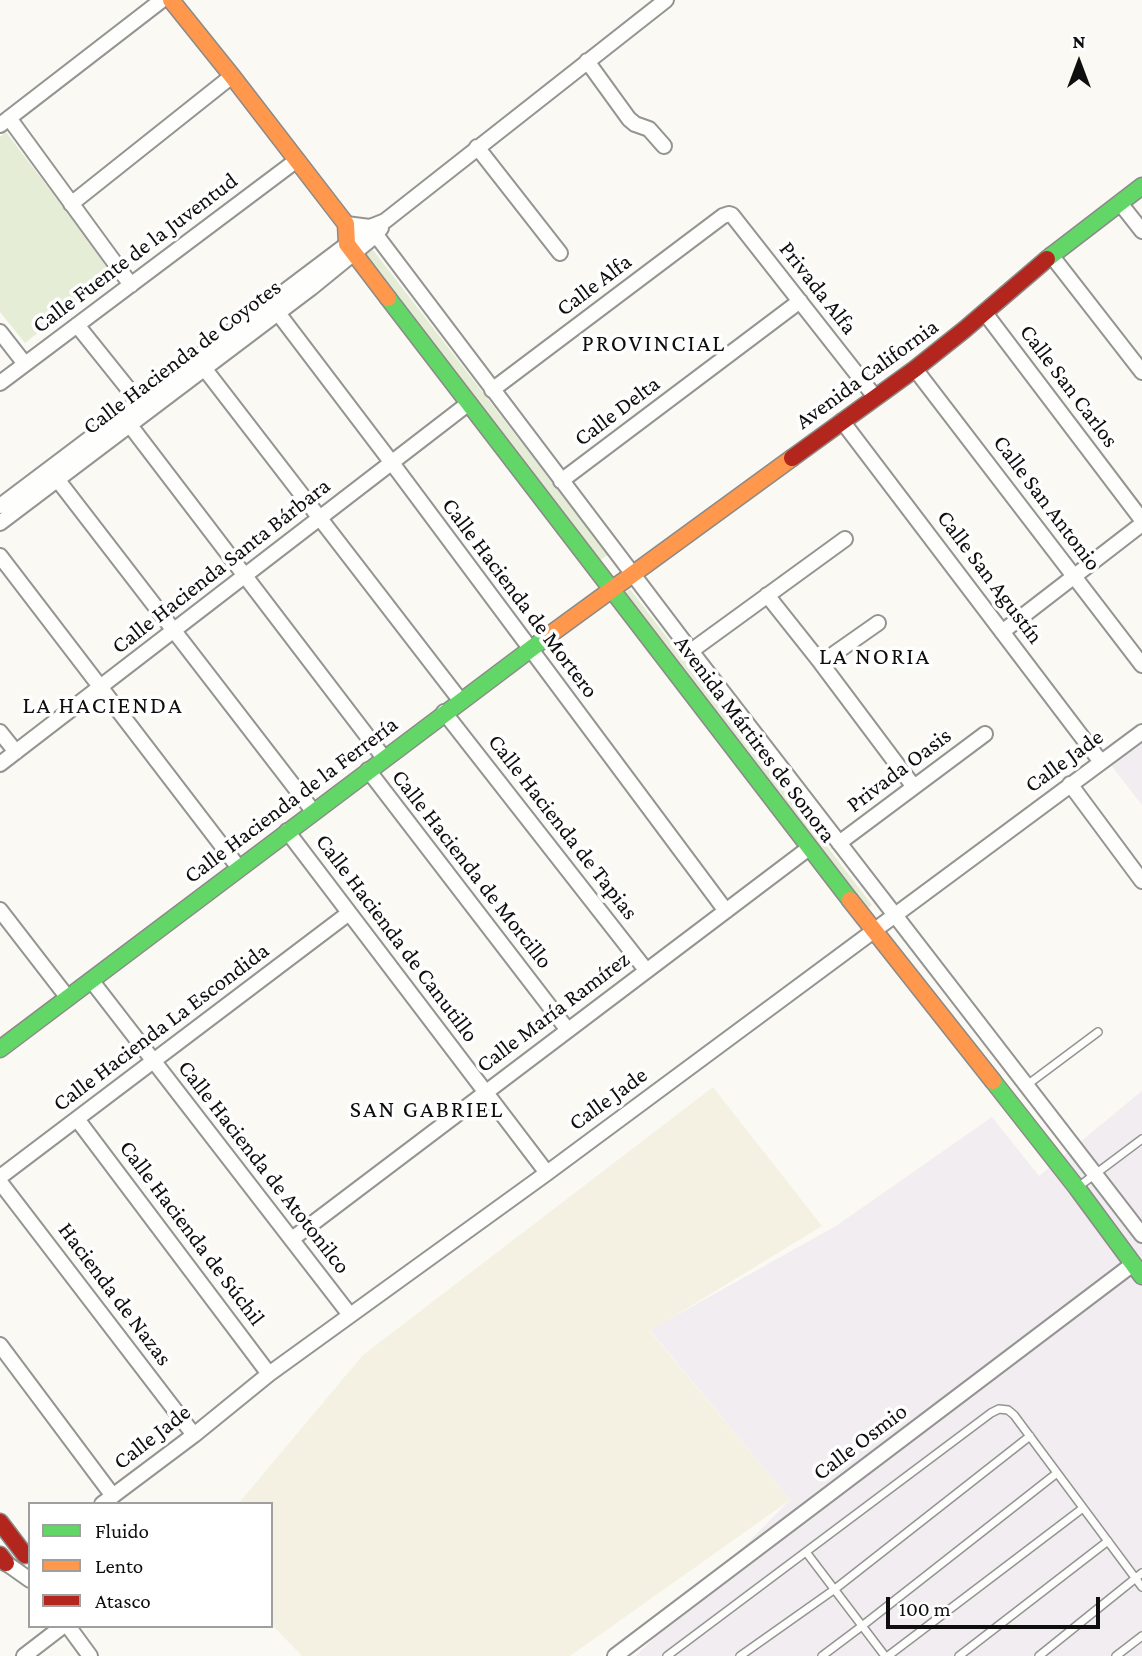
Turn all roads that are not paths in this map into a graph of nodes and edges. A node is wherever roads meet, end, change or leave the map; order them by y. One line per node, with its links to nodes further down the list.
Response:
1 (162, 0): 6 (street)
2 (171, 0): 5 (street)
3 (666, 0): 4 (street, Calle Hacienda de Coyotes)
4 (587, 61): 7 (street); 8 (street, Calle Hacienda de Coyotes)
5 (232, 76): 9 (street); 12 (street)
6 (4, 121): 12 (street)
7 (664, 146)
8 (477, 147): 15 (street, Calle Hacienda de Coyotes); 18 (street)
9 (297, 160): 14 (street); 20 (street, Calle Fuente de la Juventud)
10 (1142, 186): 11 (street, Avenida California)
11 (1120, 203): 16 (street); 19 (street, Avenida California)
12 (71, 204): 20 (street)
13 (723, 216): 21 (street, Privada Alfa); 31 (street, Calle Alfa)
14 (346, 224): 15 (street); 17 (street)
15 (373, 231): 17 (street, Calle Hacienda de Coyotes); 31 (street, Avenida Mártires de Sonora)
16 (1142, 231)
17 (351, 249): 22 (street, Calle Hacienda de Coyotes); 33 (street, Avenida Mártires de Sonora); 34 (street, Calle Hacienda de Coyotes)
18 (560, 253)
19 (1051, 255): 23 (street, Avenida California); 29 (street)
20 (131, 285): 24 (street, Calle Fuente de la Juventud)
21 (800, 302): 32 (street, Privada Alfa); 39 (street, Calle Delta)
22 (278, 313): 27 (street, Calle Hacienda de Coyotes); 37 (street, Calle Hacienda de Mortero)
23 (985, 313): 28 (street, Avenida California); 42 (street, Calle San Carlos)
24 (78, 325): 26 (street, Calle Fuente de la Juventud); 34 (street)
25 (0, 332): 26 (street)
26 (25, 364): 30 (street, Calle Fuente de la Juventud)
27 (204, 368): 34 (street, Calle Hacienda de Coyotes); 41 (street)
28 (915, 369): 32 (street, Avenida California); 48 (street, Calle San Antonio)
29 (1142, 372)
30 (0, 383)
31 (492, 390): 39 (street, Avenida Mártires de Sonora)
32 (875, 397): 35 (street, Avenida California)
33 (469, 403): 37 (street, Calle Hacienda Santa Bárbara); 49 (street, Avenida Mártires de Sonora)
34 (142, 406): 36 (street, Calle Hacienda de Coyotes); 40 (street, Calle Hacienda de Coyotes)
35 (842, 421): 46 (street, Avenida California); 53 (street, Calle San Agustín)
36 (129, 424): 38 (street, Calle Hacienda de Coyotes); 47 (street, Calle Hacienda de Morcillo)
37 (392, 463): 41 (street, Calle Hacienda Santa Bárbara); 54 (street, Calle Hacienda de Mortero)
38 (57, 479): 43 (street, Calle Hacienda de Coyotes); 52 (street, Calle Hacienda de Canutillo)
39 (561, 481): 46 (street, Avenida Mártires de Sonora)
40 (0, 506)
41 (320, 518): 47 (street, Calle Hacienda Santa Bárbara); 59 (street)
42 (1142, 522): 48 (street)
43 (0, 523)
44 (845, 539): 50 (street)
45 (0, 556): 58 (street)
46 (632, 573): 49 (street, Avenida California); 55 (street, Avenida Mártires de Sonora)
47 (245, 576): 52 (street, Calle Hacienda Santa Bárbara); 65 (street, Calle Hacienda de Morcillo)
48 (1074, 577): 53 (street); 57 (street, Calle San Antonio)
49 (611, 588): 54 (street, Calle Hacienda de la Ferrería); 74 (street, Avenida Mártires de Sonora)
50 (767, 596): 55 (street); 56 (street)
51 (878, 623): 56 (street)
52 (174, 631): 58 (street, Calle Hacienda Santa Bárbara); 71 (street, Calle Hacienda de Canutillo)
53 (1002, 632): 66 (street, Calle San Agustín)
54 (529, 649): 59 (street, Calle Hacienda de la Ferrería); 78 (street, Calle Hacienda de Mortero)
55 (691, 651): 73 (street, Avenida Mártires de Sonora)
56 (821, 663): 70 (street)
57 (1142, 665)
58 (100, 687): 64 (street, Calle Hacienda Santa Bárbara); 75 (street)
59 (460, 700): 60 (street, Calle Hacienda de la Ferrería)
60 (444, 712): 65 (street, Calle Hacienda de la Ferrería); 82 (street, Calle Hacienda de Tapias)
61 (0, 732): 64 (street)
62 (1142, 732): 66 (street, Calle Jade)
63 (985, 734): 70 (street, Privada Oasis)
64 (16, 752): 67 (street, Calle Hacienda Santa Bárbara)
65 (384, 758): 68 (street, Calle Hacienda de la Ferrería)
66 (1101, 762): 69 (street, Calle Jade)
67 (0, 764)
68 (368, 770): 71 (street, Calle Hacienda de la Ferrería); 85 (street, Calle Hacienda de Morcillo)
69 (1070, 784): 76 (street); 80 (street, Calle Jade)
70 (914, 787): 73 (street, Privada Oasis)
71 (313, 811): 72 (street, Calle Hacienda de la Ferrería)
72 (287, 831): 75 (street, Calle Hacienda de la Ferrería); 79 (street, Calle Hacienda de Canutillo)
73 (839, 843): 80 (street, Avenida Mártires de Sonora)
74 (809, 848): 78 (street, Calle María Ramírez); 81 (street, Avenida Mártires de Sonora)
75 (239, 868): 83 (street, Calle Hacienda de la Ferrería)
76 (1142, 880)
77 (0, 910): 84 (street)
78 (726, 911): 82 (street, Calle María Ramírez)
79 (349, 913): 88 (street, Calle Hacienda La Escondida); 90 (street, Calle Hacienda de Canutillo)
80 (895, 915): 81 (street, Calle Jade); 89 (street, Avenida Mártires de Sonora)
81 (874, 932): 93 (street, Calle Jade); 96 (street, Avenida Mártires de Sonora)
82 (646, 970): 85 (street, Calle María Ramírez)
83 (91, 980): 84 (street, Calle Hacienda de la Ferrería); 88 (street, Calle Hacienda de Atotonilco)
84 (68, 998): 87 (street, Calle Hacienda de la Ferrería)
85 (567, 1030): 90 (street, Calle María Ramírez)
86 (1098, 1032): 89 (lane)
87 (0, 1049)
88 (154, 1061): 91 (street, Calle Hacienda La Escondida); 98 (street, Calle Hacienda de Atotonilco)
89 (1027, 1085): 94 (street, Avenida Mártires de Sonora)
90 (485, 1091): 93 (street, Calle Hacienda de Canutillo); 98 (street, Calle María Ramírez)
91 (78, 1119): 95 (street, Calle Hacienda La Escondida); 102 (street, Calle Hacienda de Súchil)
92 (1142, 1139): 94 (lane)
93 (547, 1173): 100 (street, Calle Jade)
94 (1096, 1174): 96 (lane); 97 (street, Avenida Mártires de Sonora)
95 (0, 1180): 103 (street, Hacienda de Nazas)
96 (1076, 1188): 99 (street, Avenida Mártires de Sonora)
97 (1142, 1235)
98 (292, 1239): 100 (street, Calle Hacienda de Atotonilco)
99 (1137, 1270): 123 (street, Calle Osmio)
100 (350, 1315): 102 (street, Calle Jade)
101 (0, 1345): 106 (street)
102 (269, 1374): 103 (street, Calle Jade)
103 (194, 1435): 106 (street, Calle Jade)
104 (1030, 1436): 105 (lane); 110 (lane); 116 (lane)
105 (1057, 1473): 107 (lane); 117 (lane)
106 (108, 1500)
107 (1083, 1508): 109 (lane); 127 (lane)
108 (0, 1522): 111 (street)
109 (1108, 1542): 113 (lane); 128 (lane)
110 (806, 1552): 116 (lane); 124 (lane)
111 (28, 1559): 112 (street)
112 (2, 1562): 114 (street)
113 (1139, 1576): 115 (lane); 129 (lane)
114 (28, 1579)
115 (1142, 1587)
116 (835, 1589): 117 (lane); 125 (lane)
117 (862, 1626): 126 (lane); 127 (lane)
118 (62, 1628): 121 (street)
119 (67, 1628): 122 (street)
120 (1142, 1636): 130 (lane)
121 (24, 1656)
122 (90, 1656)
123 (615, 1656)
124 (667, 1656)
125 (740, 1656)
126 (822, 1656)
127 (887, 1656)
128 (959, 1656)
129 (1039, 1656)
130 (1116, 1656)

